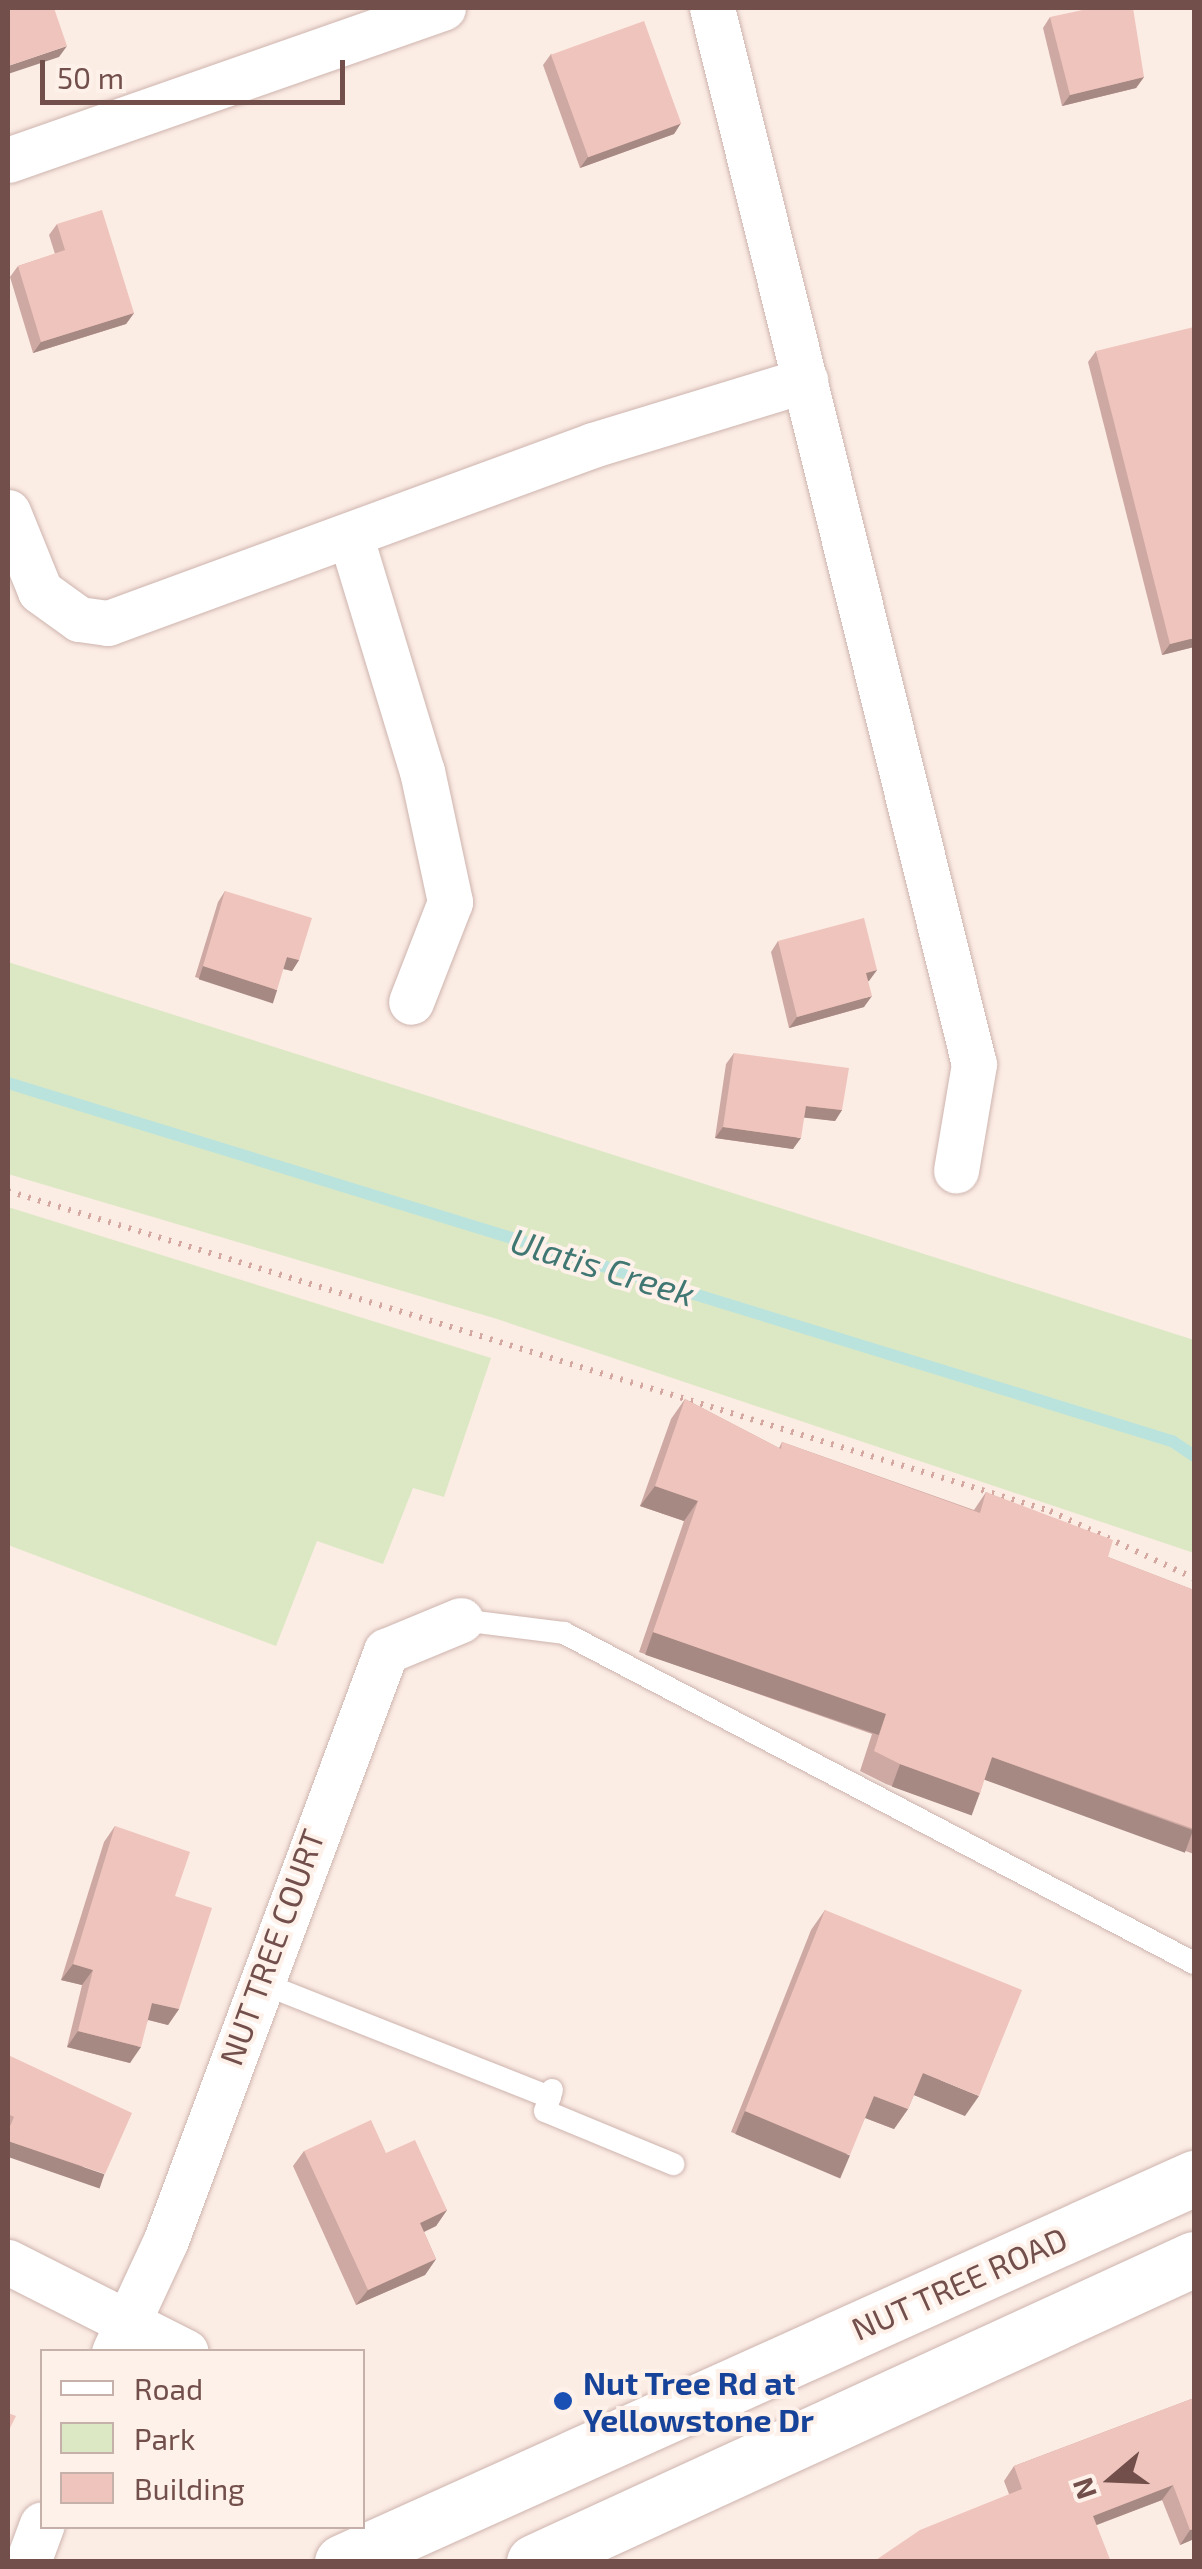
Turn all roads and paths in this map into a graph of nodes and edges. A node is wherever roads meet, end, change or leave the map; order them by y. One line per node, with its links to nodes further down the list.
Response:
1 (443, 8): 3 (street)
2 (712, 8): 4 (street)
3 (8, 160)
4 (806, 380): 6 (street); 8 (street)
5 (8, 512): 6 (street)
6 (351, 538): 7 (street)
7 (411, 1002)
8 (956, 1170)
9 (8, 1191): 10 (path)
10 (1194, 1578)
11 (460, 1620): 12 (lane); 13 (street, NUT TREE COURT)
12 (1194, 1963)
13 (260, 1982): 14 (lane); 18 (street, NUT TREE COURT)
14 (674, 2164)
15 (1194, 2178): 21 (main road, NUT TREE ROAD)
16 (1194, 2259): 23 (main road)
17 (8, 2262): 18 (street)
18 (122, 2336): 19 (street)
19 (174, 2349)
20 (40, 2529): 22 (street)
21 (366, 2547)
22 (28, 2562)
23 (534, 2562)

